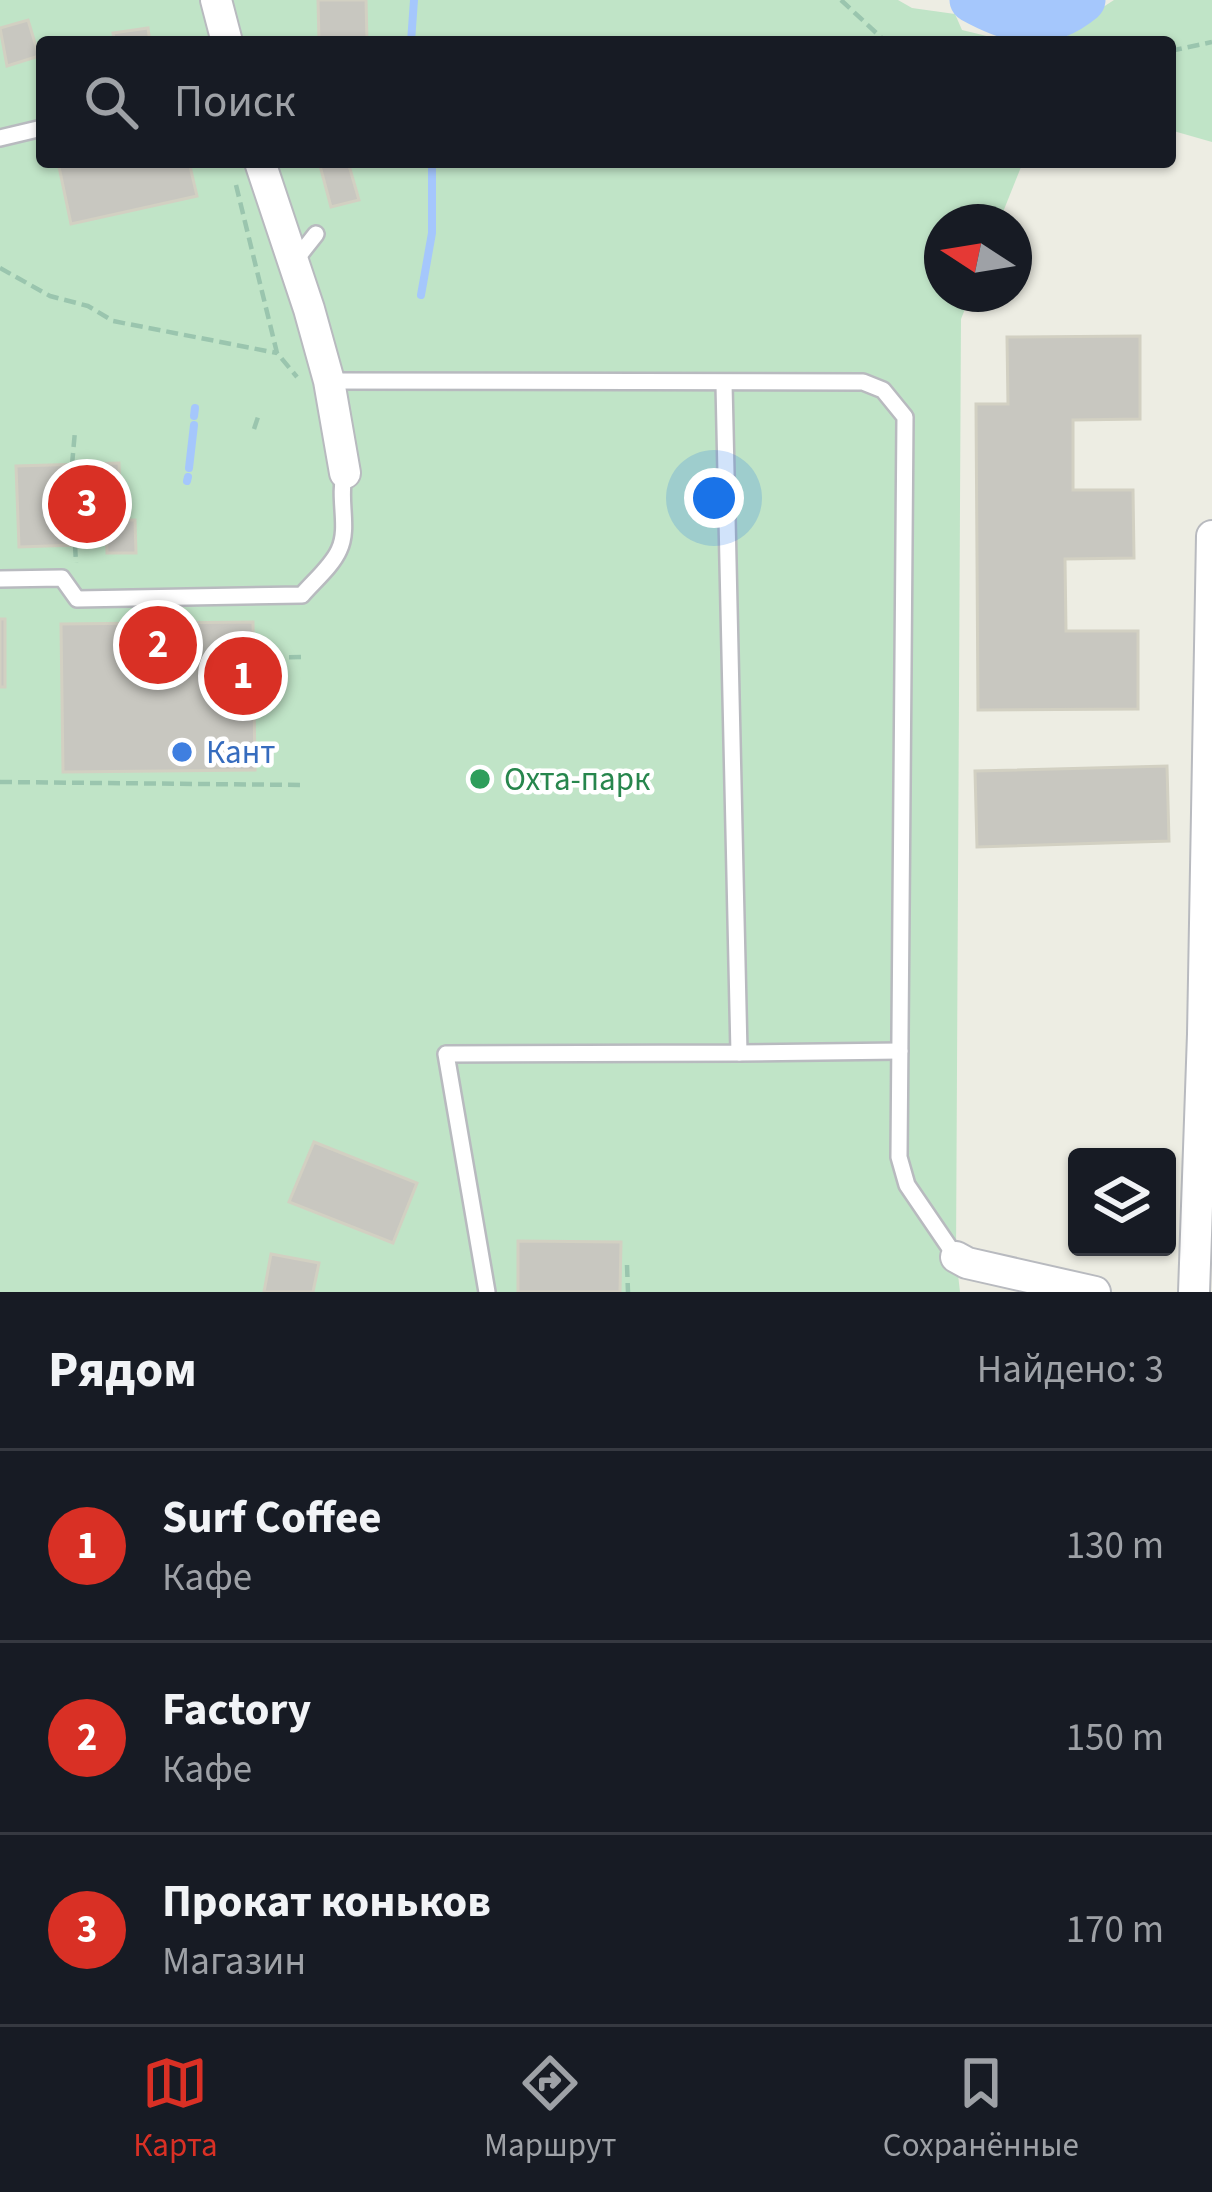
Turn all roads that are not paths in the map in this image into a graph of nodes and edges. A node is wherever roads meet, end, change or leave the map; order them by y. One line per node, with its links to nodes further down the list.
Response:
1 (216, 0): 2 (street)
2 (225, 36)
3 (36, 129): 4 (lane)
4 (0, 138)
5 (262, 168): 7 (street)
6 (316, 234): 7 (lane)
7 (294, 262): 8 (street)
8 (316, 383): 9 (lane); 10 (street)
9 (724, 384): 14 (lane); 15 (lane)
10 (345, 473): 12 (lane)
11 (1212, 536): 13 (street)
12 (0, 579)
13 (1208, 1034): 19 (street)
14 (900, 1051): 15 (lane); 16 (lane)
15 (739, 1053): 17 (lane)
16 (956, 1257): 18 (street)
17 (487, 1292)
18 (1095, 1292)
19 (1194, 1292)

